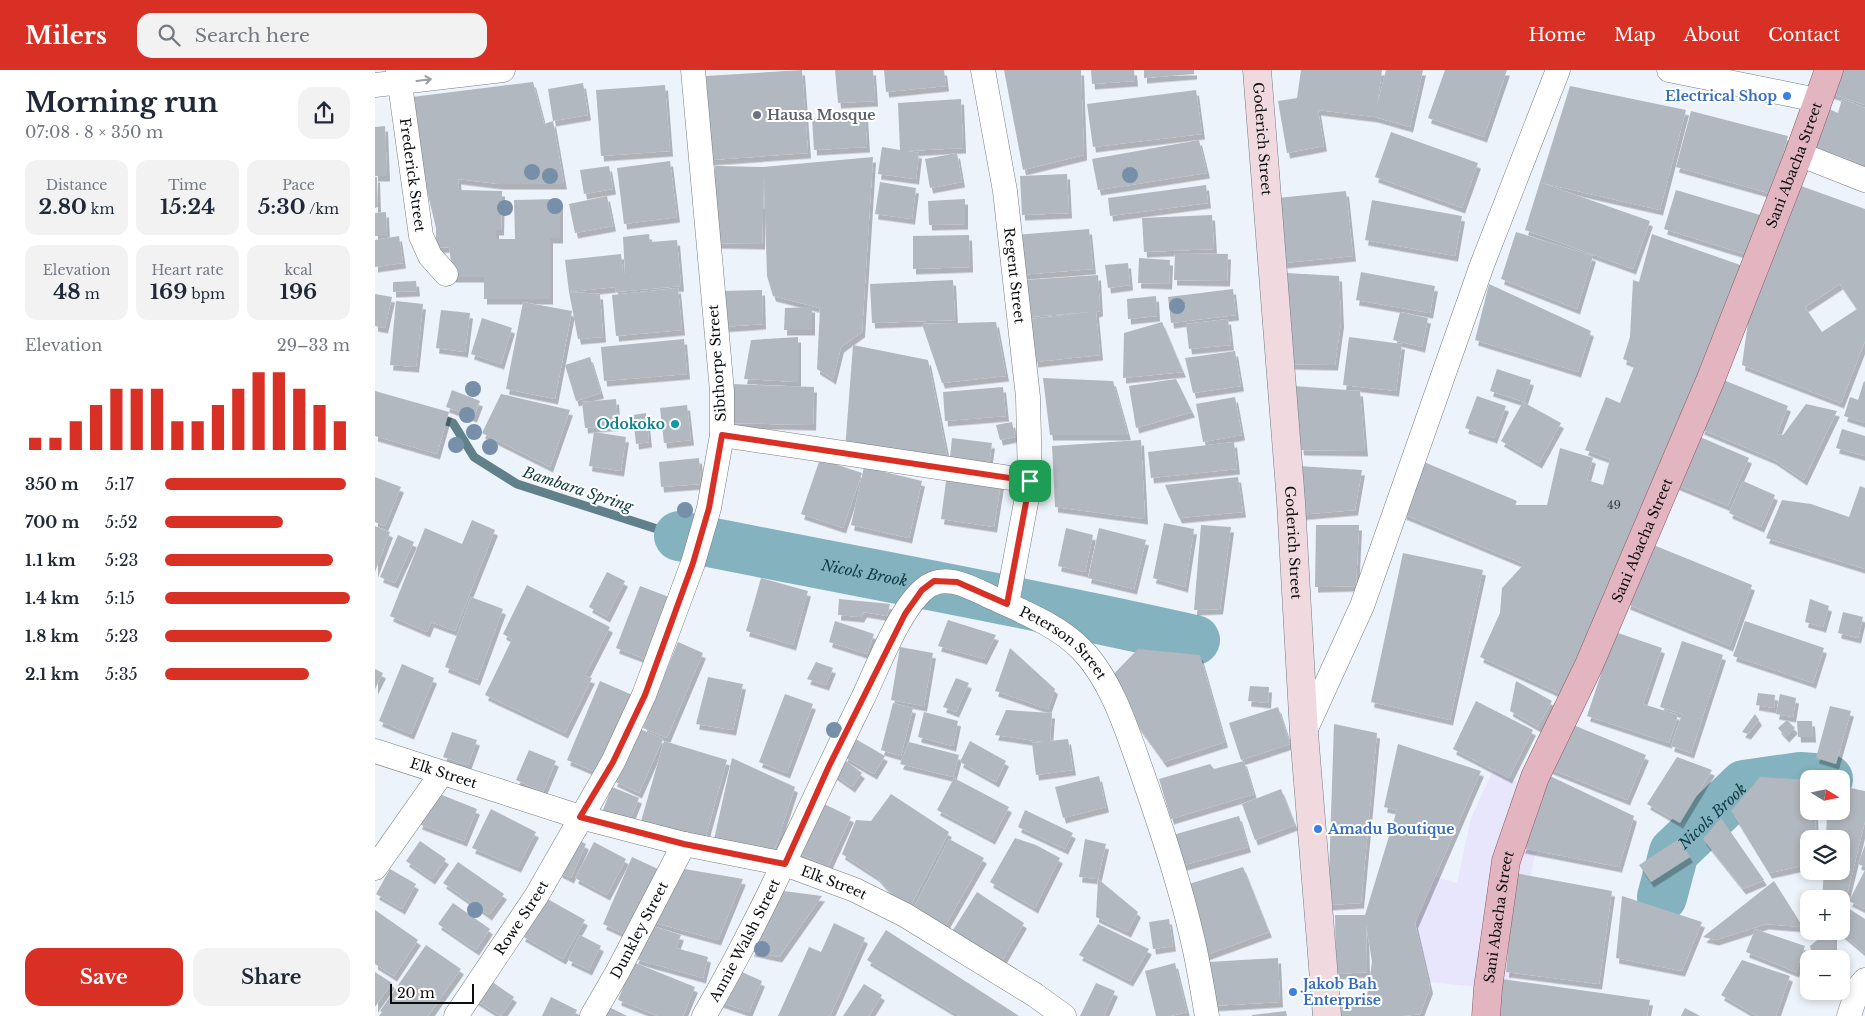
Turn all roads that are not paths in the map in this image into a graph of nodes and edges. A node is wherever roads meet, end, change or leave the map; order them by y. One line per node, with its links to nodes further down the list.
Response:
1 (503, 70): 8 (street, one-way to 1)
2 (693, 70): 14 (street, Sibthorpe Street)
3 (983, 70): 15 (street, Regent Street)
4 (1257, 70): 17 (main road, Goderich Street)
5 (1558, 70): 17 (street)
6 (1669, 70): 10 (street)
7 (1829, 70): 10 (main road, Sani Abacha Street)
8 (398, 77): 9 (street); 13 (street, Frederick Street)
9 (375, 85)
10 (1817, 100): 11 (main road, Sani Abacha Street)
11 (1799, 154): 12 (street); 31 (main road, Sani Abacha Street)
12 (1865, 180)
13 (446, 274)
14 (722, 435): 15 (street, Sibthorpe Street); 20 (street, Rowe Street)
15 (1030, 481): 16 (street, Regent Street)
16 (1008, 599): 22 (street, Peterson Street); 29 (street, Peterson Street)
17 (1304, 733): 30 (main road, Goderich Street)
18 (375, 751): 19 (street, Elk Street)
19 (442, 772): 20 (street, Elk Street); 23 (street)
20 (580, 817): 21 (street, Elk Street); 25 (street, Rowe Street)
21 (684, 844): 22 (street, Elk Street); 26 (street, Dunkley Street)
22 (785, 864): 27 (street, Annie Walsh Street); 28 (street, Elk Street)
23 (375, 868)
24 (1865, 980): 32 (street)
25 (456, 1016)
26 (592, 1016)
27 (704, 1016)
28 (1065, 1016)
29 (1207, 1016)
30 (1327, 1016)
31 (1486, 1016)
32 (1849, 1016)

